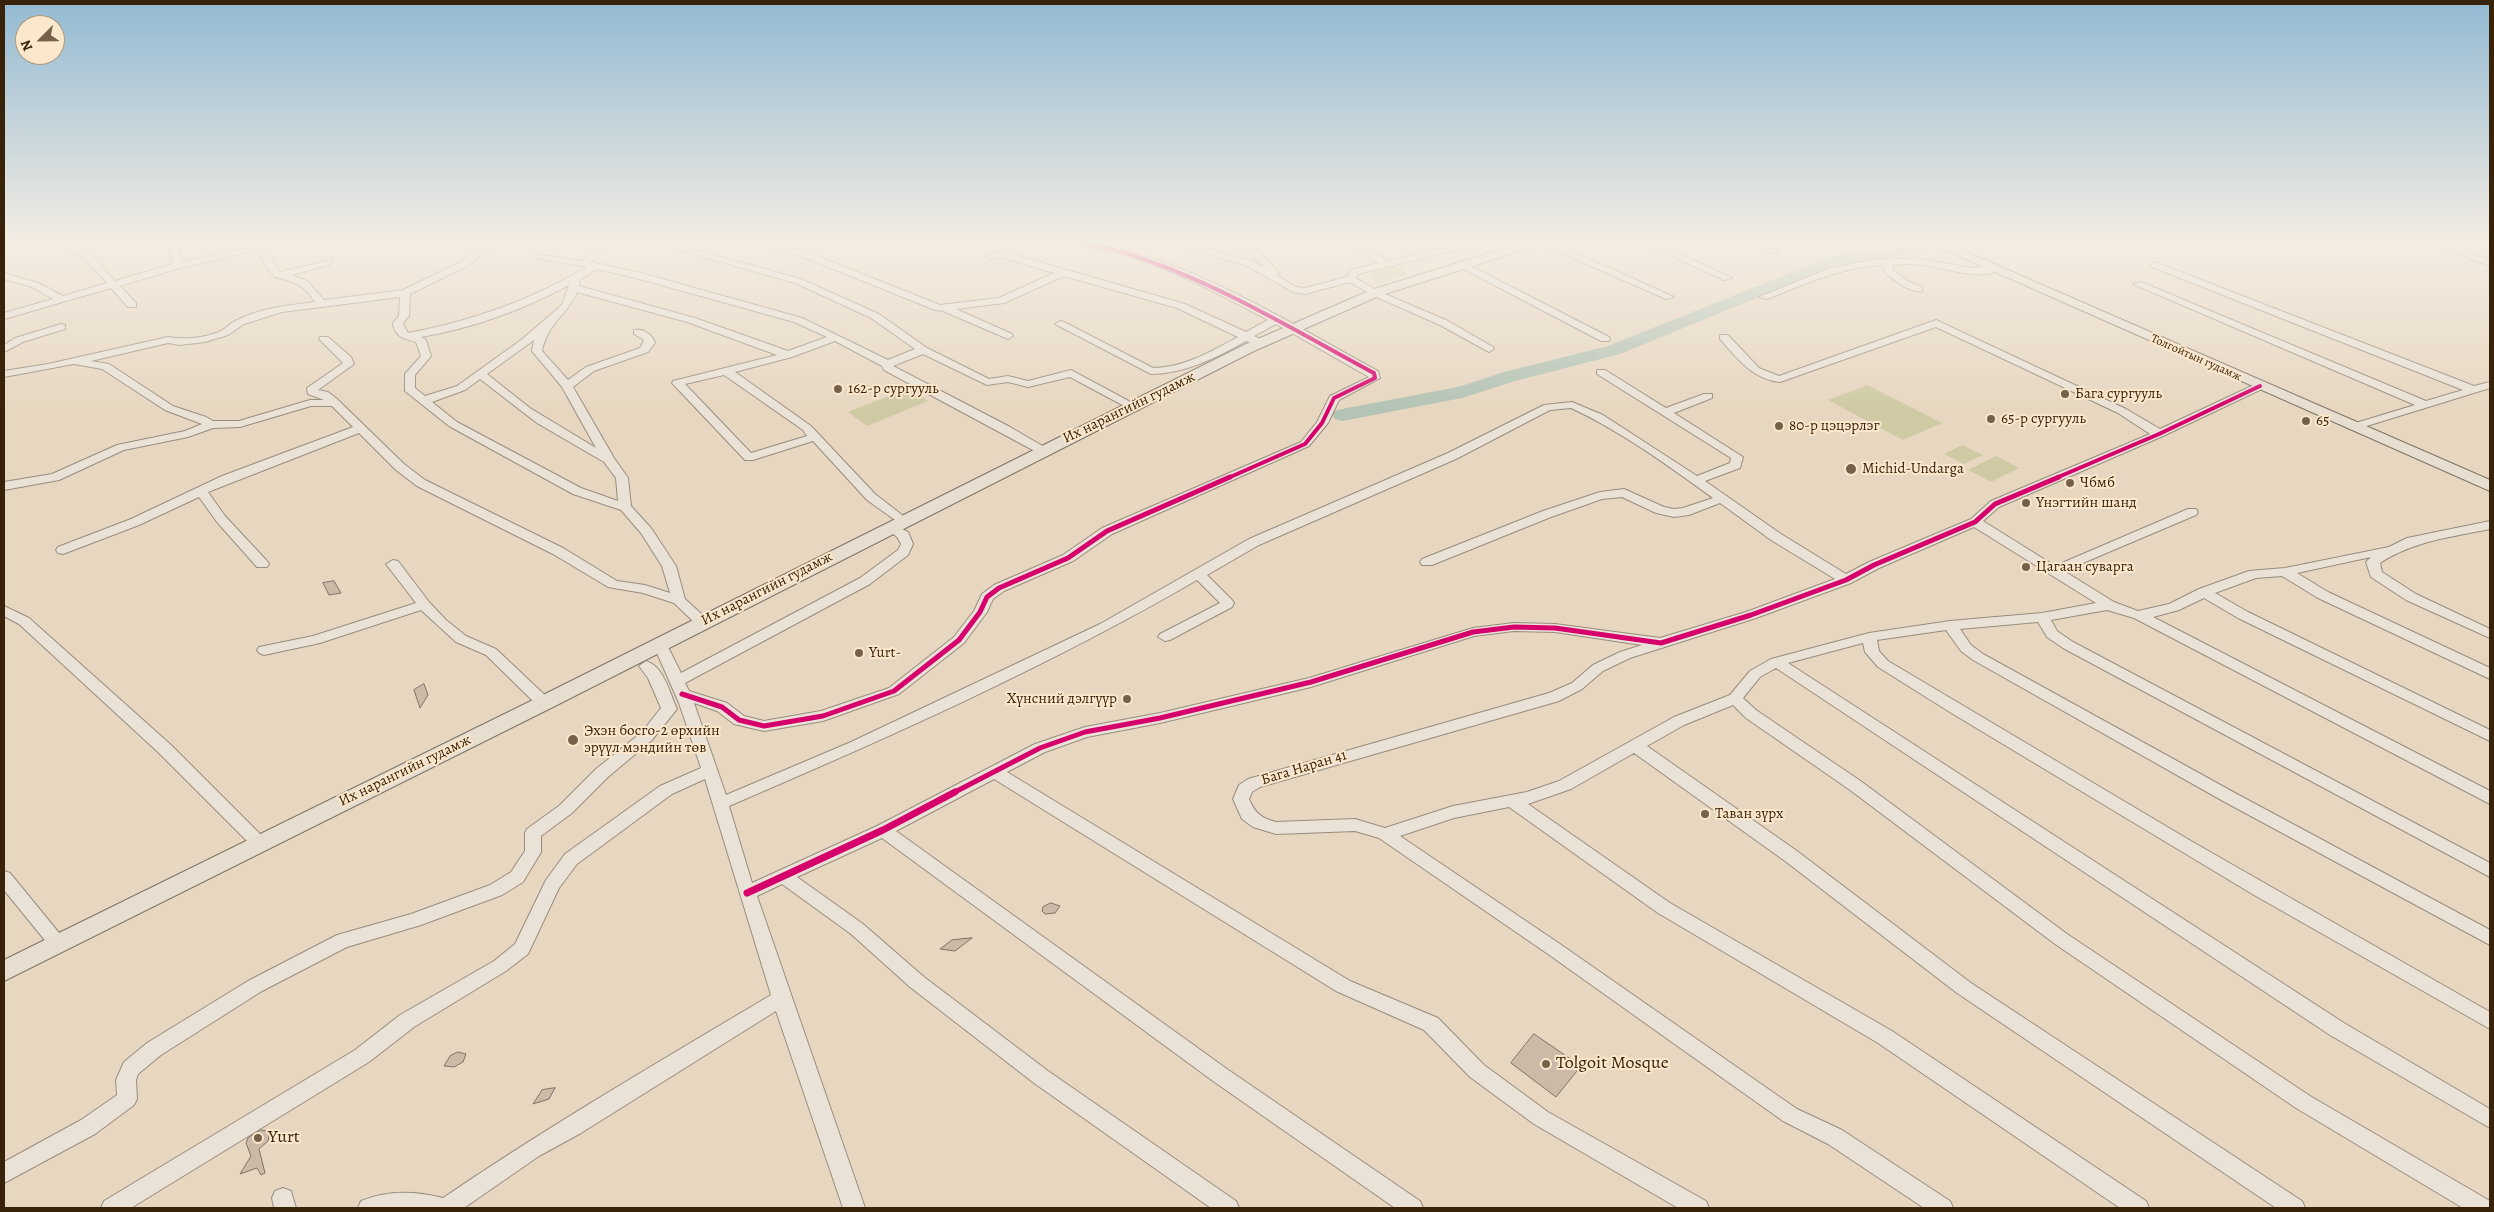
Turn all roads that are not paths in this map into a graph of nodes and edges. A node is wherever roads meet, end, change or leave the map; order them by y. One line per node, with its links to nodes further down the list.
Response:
1 (56, 297): 24 (street)
2 (70, 297): 24 (street)
3 (124, 297): 26 (street)
4 (317, 297): 25 (street)
5 (374, 297): 25 (street)
6 (404, 297): 35 (street)
7 (541, 297): 35 (street)
8 (570, 297): 30 (street)
9 (618, 297): 45 (street)
10 (716, 297): 37 (street)
11 (832, 297): 44 (street)
12 (911, 297): 27 (street)
13 (1010, 297): 27 (street)
14 (1147, 297): 41 (street)
15 (1227, 297): 29 (street)
16 (1366, 297): 33 (main road, Их нарангийн гудамж)
17 (1382, 297): 43 (street)
18 (1524, 297): 40 (street)
19 (1768, 297): 23 (street)
20 (2059, 297): 55 (main road, Толгойтын гудамж)
21 (2168, 297): 60 (street)
22 (2236, 297): 56 (street)
23 (1764, 298)
24 (61, 299): 28 (street)
25 (321, 303): 47 (street)
26 (132, 305)
27 (947, 309): 36 (street)
28 (4, 316)
29 (1274, 320): 33 (street); 41 (street)
30 (550, 322): 52 (street); 54 (street)
31 (1060, 324): 46 (street)
32 (61, 327): 42 (street)
33 (1290, 329): 41 (main road, Их нарангийн гудамж); 107 (street)
34 (638, 332): 54 (street)
35 (404, 336): 58 (street)
36 (1008, 336)
37 (836, 337): 45 (street); 48 (street)
38 (1724, 337): 66 (street)
39 (324, 339): 59 (street)
40 (1605, 339)
41 (1253, 340): 46 (main road, Их нарангийн гудамж)
42 (4, 349)
43 (1489, 349)
44 (923, 350): 48 (street); 61 (street)
45 (788, 356): 49 (street)
46 (1217, 358): 61 (main road, Их нарангийн гудамж)
47 (74, 361): 51 (street); 63 (street)
48 (887, 364): 68 (street)
49 (726, 371): 67 (street); 67 (street)
50 (1601, 372): 62 (street)
51 (8, 374)
52 (482, 375): 58 (street); 69 (street)
53 (2490, 385): 56 (street)
54 (567, 386): 69 (street)
55 (2260, 386): 64 (main road, Толгойтын гудамж); 66 (street)
56 (2474, 390): 60 (street)
57 (1708, 396): 62 (street)
58 (423, 401): 75 (street)
59 (336, 403): 63 (street); 65 (street)
60 (2423, 404): 64 (street)
61 (1132, 406): 68 (main road, Их нарангийн гудамж)
62 (1665, 412): 70 (street)
63 (210, 425): 72 (street)
64 (2353, 427): 71 (main road, Толгойтын гудамж)
65 (361, 428): 73 (street); 90 (street)
66 (2159, 434): 77 (street)
67 (815, 437): 78 (street)
68 (1042, 451): 78 (main road, Их нарангийн гудамж)
69 (608, 459): 75 (street)
70 (1698, 480): 74 (street); 87 (street)
71 (2488, 484)
72 (4, 486)
73 (200, 490): 80 (street); 83 (street)
74 (1722, 498): 82 (street); 88 (street)
75 (625, 507): 90 (street)
76 (2192, 512): 85 (street)
77 (1975, 522): 85 (street); 88 (street)
78 (896, 524): 96 (main road, Их нарангийн гудамж); 107 (street)
79 (2490, 525): 81 (street)
80 (63, 550)
81 (2392, 550): 86 (street); 98 (street)
82 (1427, 562)
83 (262, 564)
84 (393, 564): 91 (street)
85 (2054, 571): 92 (street)
86 (2285, 572): 89 (street); 106 (street)
87 (1198, 574): 99 (street); 116 (street)
88 (1846, 580): 101 (street)
89 (2204, 592): 94 (street); 110 (street)
90 (678, 600): 96 (street)
91 (424, 605): 103 (street); 109 (street)
92 (2109, 605): 94 (street); 95 (street)
93 (4, 610): 119 (street)
94 (2138, 615): 114 (street)
95 (2042, 617): 97 (street); 120 (street)
96 (702, 622): 102 (main road, Их нарангийн гудамж)
97 (1950, 625): 100 (street); 124 (street)
98 (2490, 634)
99 (1165, 637)
100 (1869, 637): 104 (street); 128 (street)
101 (1661, 643): 113 (street); 118 (street, Бага Наран 41)
102 (660, 644): 107 (street); 109 (main road, Их нарангийн гудамж)
103 (264, 650)
104 (1776, 662): 108 (street); 129 (street)
105 (646, 666): 130 (street)
106 (2490, 674)
107 (680, 687): 112 (street)
108 (1735, 699): 111 (street); 142 (street)
109 (544, 704): 119 (main road, Их нарангийн гудамж)
110 (2490, 736)
111 (1634, 745): 115 (street); 141 (street)
112 (709, 771): 116 (street); 131 (street)
113 (995, 772): 117 (street); 138 (street)
114 (2490, 798)
115 (1511, 800): 118 (street); 140 (street)
116 (719, 804): 123 (street)
117 (883, 830): 121 (street); 137 (street)
118 (1385, 834): 139 (street)
119 (260, 843): 125 (main road, Их нарангийн гудамж)
120 (2490, 872)
121 (783, 876): 123 (street); 136 (street)
122 (4, 878): 125 (street)
123 (747, 893): 127 (street)
124 (2490, 938)
125 (58, 944): 126 (main road, Их нарангийн гудамж)
126 (4, 971)
127 (782, 997): 134 (street); 135 (street)
128 (2490, 1021)
129 (2490, 1119)
130 (4, 1173)
131 (112, 1208)
132 (368, 1208): 133 (street)
133 (442, 1208)
134 (447, 1208)
135 (854, 1208)
136 (1228, 1208)
137 (1412, 1208)
138 (1698, 1208)
139 (1942, 1208)
140 (2138, 1208)
141 (2294, 1208)
142 (2482, 1208)

